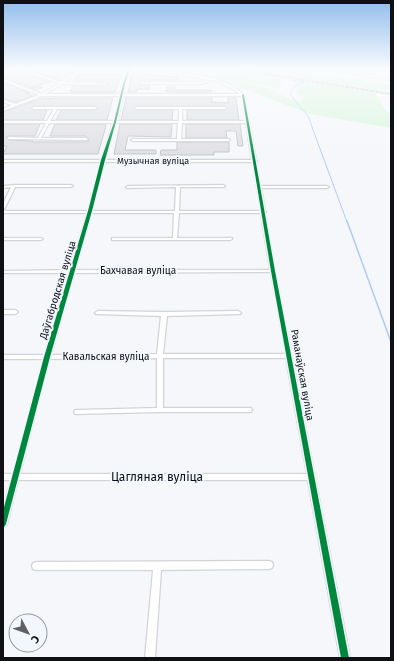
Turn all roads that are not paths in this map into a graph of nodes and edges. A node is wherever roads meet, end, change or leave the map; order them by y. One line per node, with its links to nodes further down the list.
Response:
1 (28, 100): 5 (street)
2 (120, 100): 15 (street, Даўгабродская вуліца)
3 (244, 100): 17 (street, Раманаўская вуліца)
4 (3, 101): 5 (street)
5 (14, 105): 12 (street)
6 (34, 108): 7 (street)
7 (56, 108): 8 (street); 14 (street)
8 (95, 108)
9 (137, 108): 10 (street)
10 (181, 108): 11 (street); 16 (street)
11 (224, 108)
12 (3, 110)
13 (3, 122): 14 (street)
14 (48, 122): 15 (street); 19 (street)
15 (115, 122): 16 (street); 24 (street, Даўгабродская вуліца)
16 (181, 122): 17 (street); 22 (street)
17 (248, 122): 26 (street, Раманаўская вуліца)
18 (9, 138): 19 (street)
19 (39, 139): 20 (street)
20 (86, 139)
21 (133, 140): 22 (street)
22 (179, 140): 23 (street)
23 (228, 140)
24 (103, 160): 25 (street, Музычная вуліца); 26 (street, Музычная вуліца); 38 (street, Даўгабродская вуліца)
25 (3, 161)
26 (255, 161): 31 (street, Раманаўская вуліца)
27 (14, 186): 28 (street); 32 (street); 35 (street)
28 (71, 186)
29 (178, 186): 30 (street); 33 (street); 36 (street)
30 (223, 186)
31 (260, 186): 34 (street); 39 (street, Раманаўская вуліца)
32 (3, 187)
33 (128, 187)
34 (327, 187)
35 (3, 208)
36 (176, 211): 38 (street); 39 (street); 42 (street)
37 (3, 212): 38 (street)
38 (90, 212): 45 (street, Даўгабродская вуліца)
39 (264, 212): 46 (street, Раманаўская вуліца)
40 (3, 239): 41 (street)
41 (41, 239)
42 (175, 239): 43 (street); 44 (street)
43 (230, 239)
44 (114, 240)
45 (72, 271): 46 (street, Бахчавая вуліца); 47 (street, Бахчавая вуліца); 55 (street, Даўгабродская вуліца)
46 (273, 271): 53 (street, Раманаўская вуліца)
47 (3, 272)
48 (3, 312): 49 (street)
49 (15, 312)
50 (98, 313): 52 (street)
51 (238, 313): 52 (street)
52 (164, 314): 56 (street, Кавальская вуліца)
53 (289, 356): 56 (street, Кавальская вуліца); 62 (street, Раманаўская вуліца)
54 (3, 357): 55 (street, Кавальская вуліца)
55 (47, 357): 56 (street, Кавальская вуліца); 60 (street, Даўгабродская вуліца)
56 (160, 357): 57 (street, Кавальская вуліца)
57 (160, 410): 58 (street); 59 (street)
58 (249, 410)
59 (78, 412)
60 (16, 476): 61 (street, Цагляная вуліца); 62 (street, Цагляная вуліца); 63 (street, Даўгабродская вуліца)
61 (3, 477)
62 (311, 477): 68 (street, Раманаўская вуліца)
63 (3, 524)
64 (269, 565): 66 (street)
65 (36, 566): 66 (street)
66 (156, 566): 67 (street)
67 (150, 658)
68 (345, 658)

